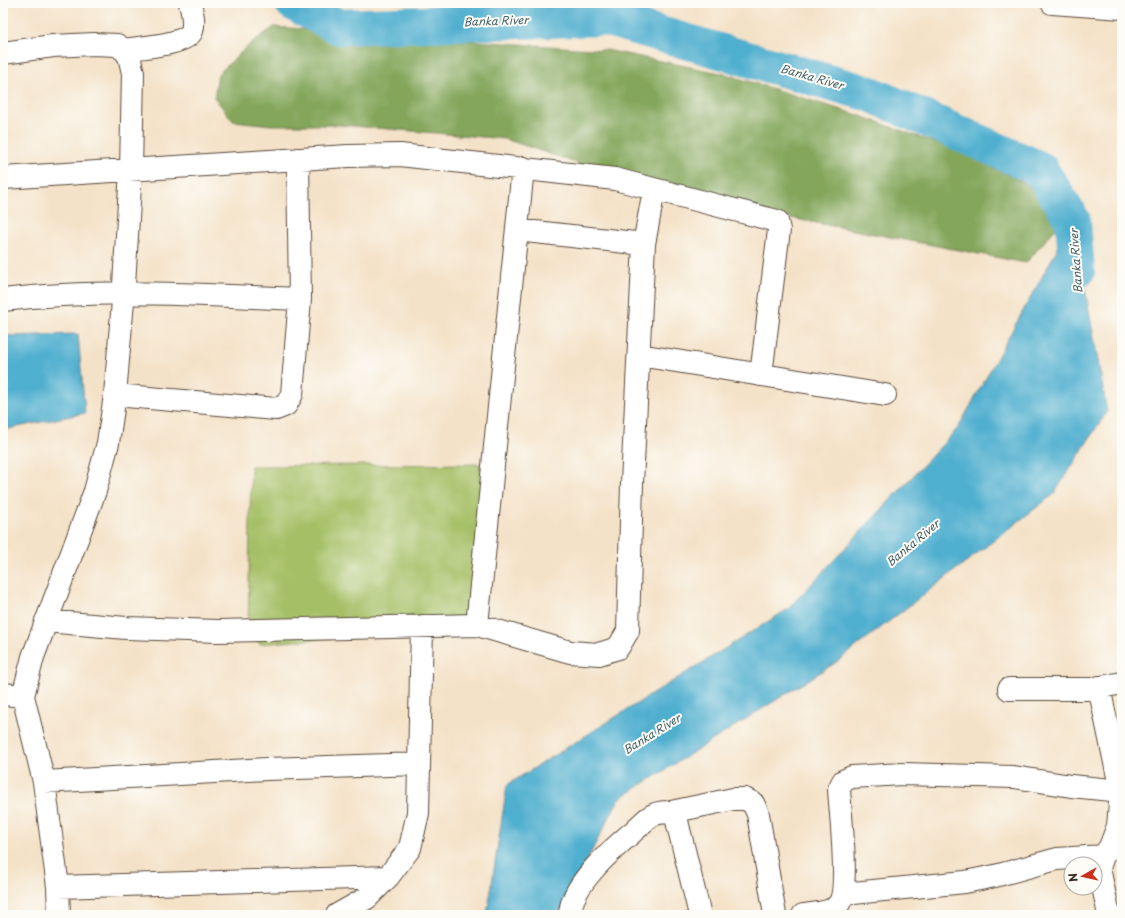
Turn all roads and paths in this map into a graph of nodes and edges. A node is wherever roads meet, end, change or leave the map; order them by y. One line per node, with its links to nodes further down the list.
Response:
1 (190, 3): 4 (street)
2 (1052, 3): 3 (street)
3 (1122, 8)
4 (124, 50): 5 (street); 8 (street)
5 (3, 53)
6 (298, 159): 7 (street); 8 (street); 14 (street)
7 (523, 168): 10 (street); 11 (street)
8 (131, 170): 9 (street); 13 (street)
9 (3, 178)
10 (654, 190): 12 (street); 17 (street)
11 (517, 230): 12 (street); 21 (street)
12 (644, 244): 16 (street)
13 (124, 292): 14 (street); 15 (street); 18 (street)
14 (300, 299): 18 (street)
15 (3, 300)
16 (639, 355): 17 (street); 21 (street)
17 (761, 375): 19 (street)
18 (115, 395): 20 (street)
19 (884, 395)
20 (46, 621): 22 (street); 26 (street)
21 (477, 625): 22 (street)
22 (422, 626): 27 (street)
23 (1122, 683): 24 (street)
24 (1099, 687): 25 (street); 29 (street)
25 (1009, 689)
26 (13, 695): 28 (street)
27 (419, 764): 28 (street); 33 (street)
28 (44, 782): 35 (street)
29 (1121, 791): 31 (street); 36 (street)
30 (671, 812): 39 (street); 40 (street); 41 (street)
31 (1103, 856)
32 (1063, 859): 36 (street)
33 (388, 877): 35 (street); 38 (street)
34 (1103, 884): 43 (street)
35 (58, 887): 37 (street)
36 (843, 894): 42 (street)
37 (59, 915)
38 (337, 915)
39 (570, 915)
40 (700, 915)
41 (774, 915)
42 (803, 915)
43 (1109, 915)

